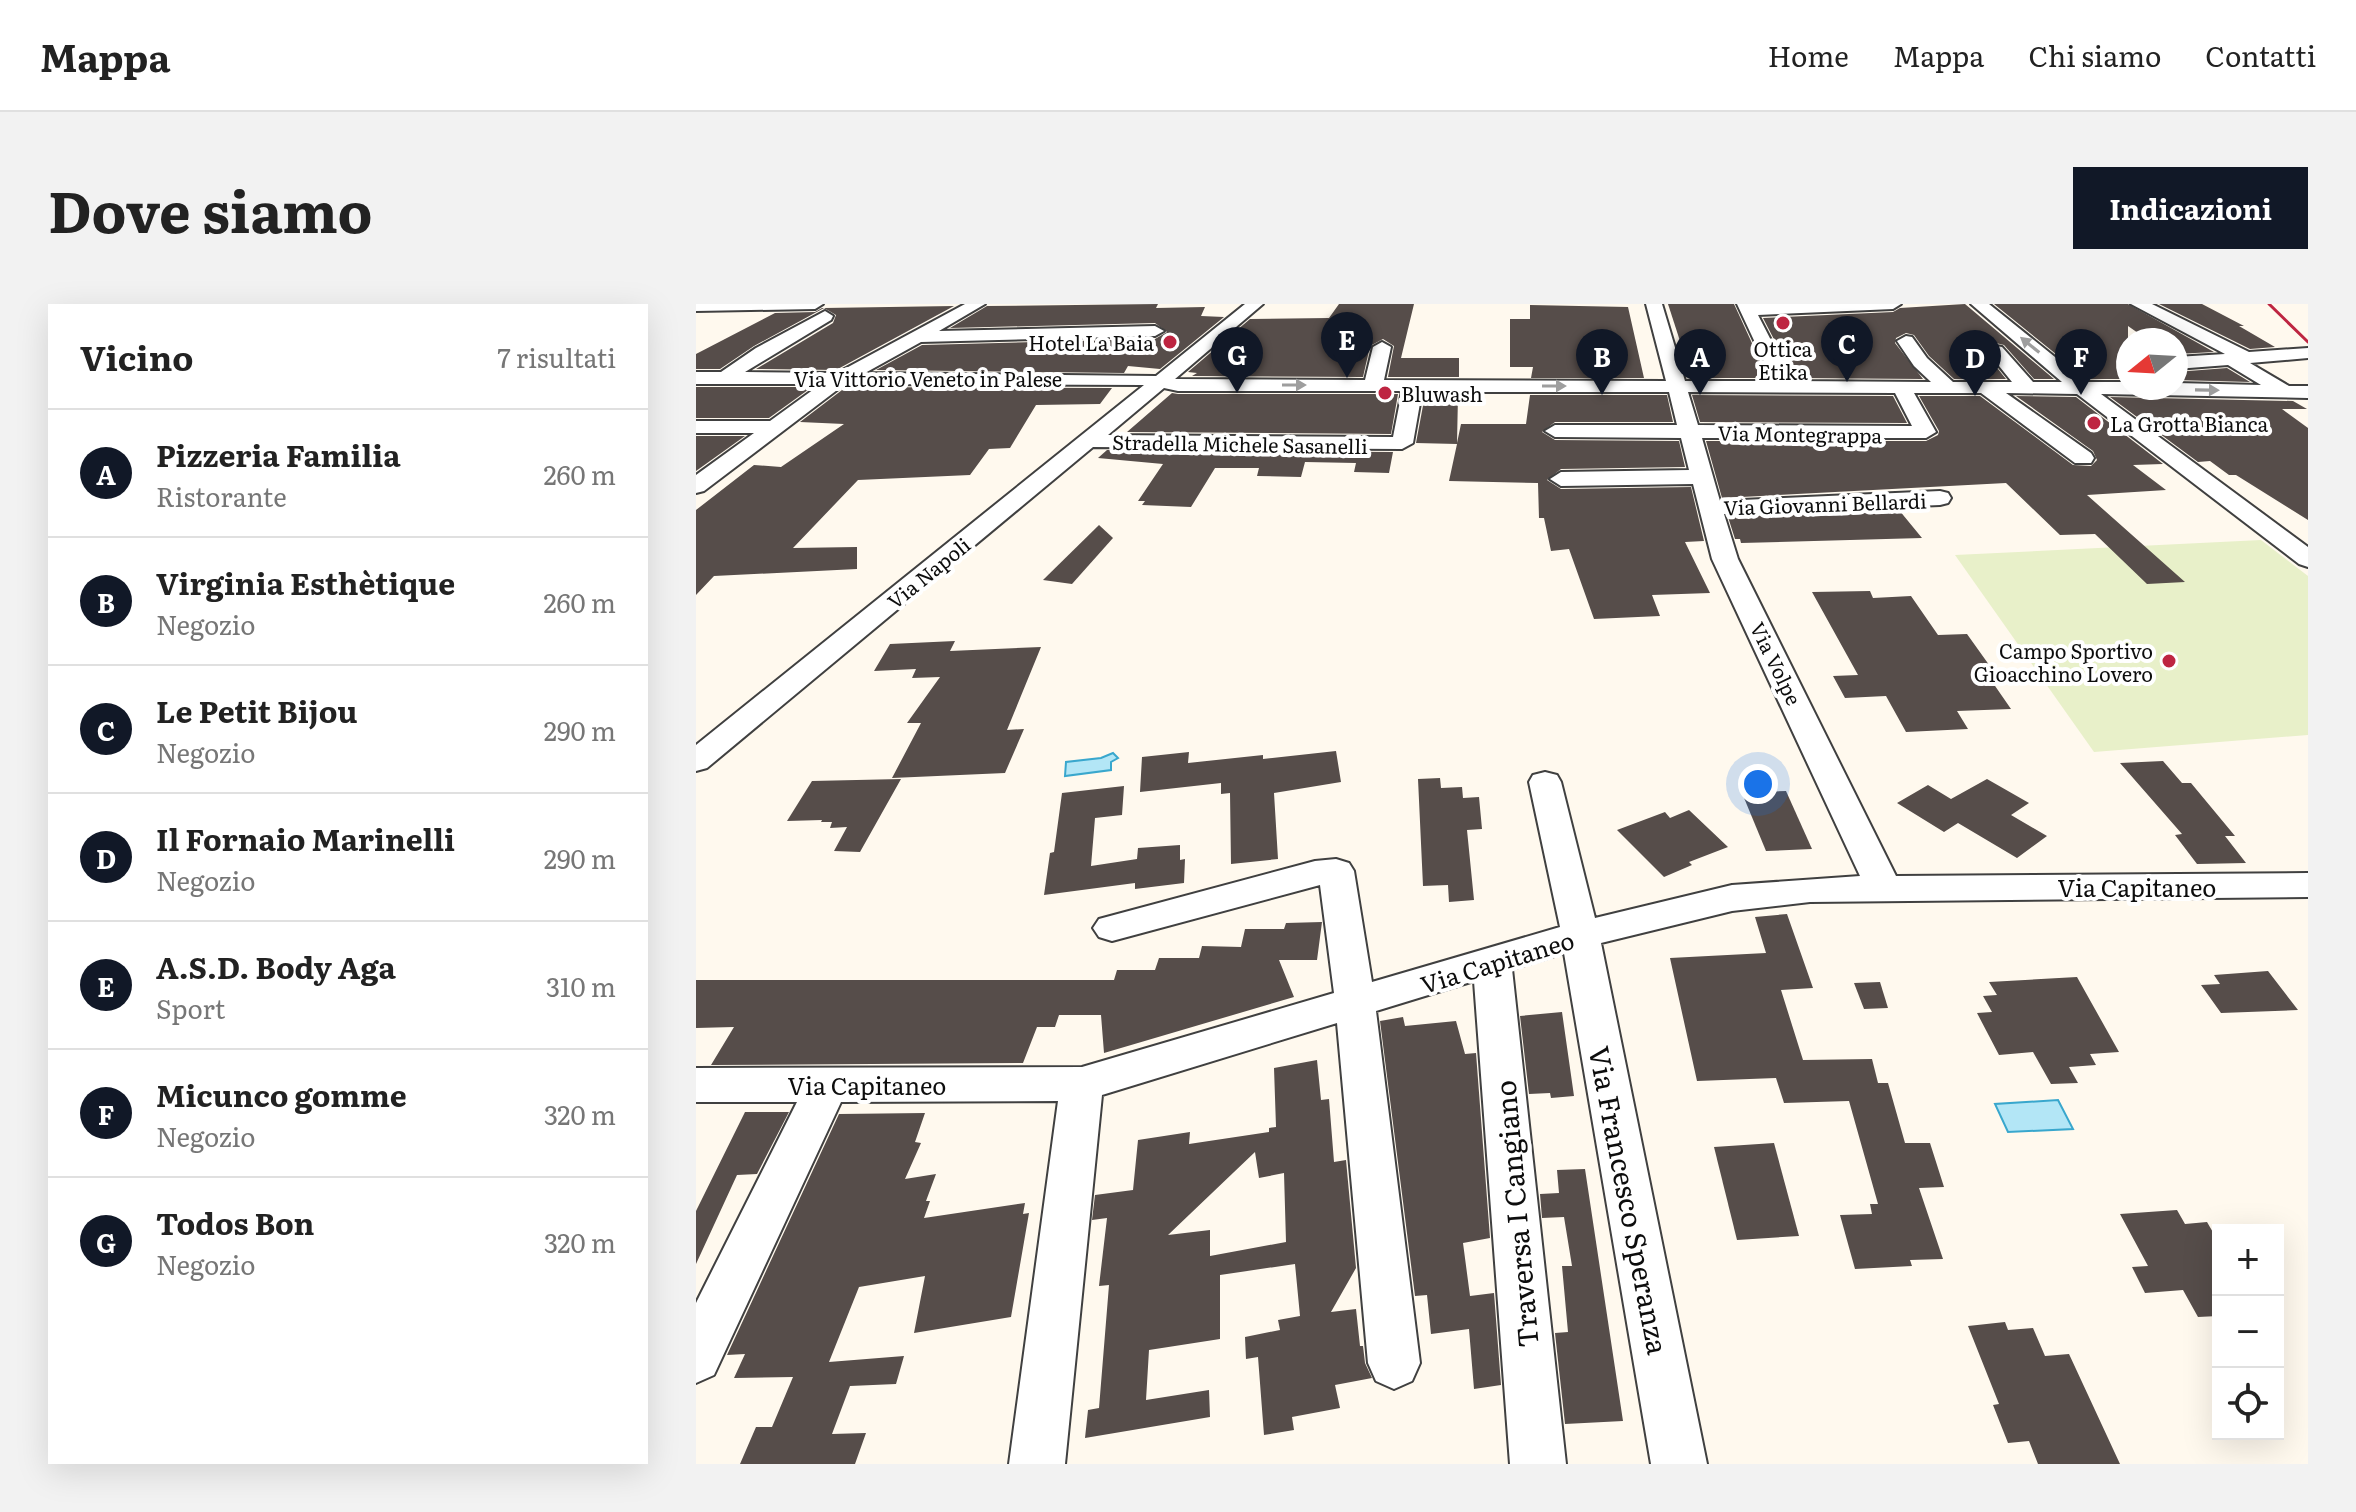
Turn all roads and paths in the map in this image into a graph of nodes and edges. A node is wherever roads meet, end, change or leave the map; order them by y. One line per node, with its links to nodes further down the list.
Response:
1 (977, 304): 12 (street)
2 (1255, 304): 24 (street, Via Napoli)
3 (1654, 304): 29 (street, Via Volpe)
4 (1893, 304): 8 (street)
5 (1979, 304): 21 (street, one-way to 5)
6 (2139, 304): 17 (street)
7 (704, 305): 9 (street)
8 (1747, 307): 30 (street)
9 (820, 310): 20 (street)
10 (916, 316): 23 (street)
11 (1155, 331): 12 (street)
12 (918, 337): 23 (street)
13 (1906, 341): 32 (street)
14 (1382, 347): 27 (street)
15 (1996, 351): 33 (street)
16 (2306, 353): 17 (street)
17 (2238, 357): 18 (street); 35 (street)
18 (2188, 362)
19 (696, 378): 20 (street, Via Vittorio Veneto in Palese)
20 (725, 378): 23 (street, Via Vittorio Veneto in Palese)
21 (2084, 378): 26 (street); 33 (street, Via Vittorio Veneto in Palese); 49 (street)
22 (1990, 380): 32 (street, Via Vittorio Veneto in Palese); 33 (street, Via Vittorio Veneto in Palese); 43 (street)
23 (837, 381): 24 (street, Via Vittorio Veneto in Palese); 25 (street, Via Vittorio Veneto in Palese); 39 (street)
24 (1161, 383): 27 (street, Via Vittorio Veneto in Palese, one-way to 27); 42 (street, Via Napoli)
25 (696, 384)
26 (2116, 385)
27 (1373, 386): 28 (street, Via Vittorio Veneto in Palese)
28 (1413, 386): 29 (street, Via Vittorio Veneto in Palese, one-way to 29); 42 (street, Stradella Michele Sasanelli)
29 (1676, 387): 30 (street, Via Vittorio Veneto in Palese); 41 (street, Via Volpe)
30 (1785, 387): 31 (street, Via Vittorio Veneto in Palese)
31 (1901, 387): 32 (street, Via Vittorio Veneto in Palese); 41 (street, Via Montegrappa)
32 (1948, 387)
33 (2027, 387)
34 (2188, 390): 35 (street, one-way to 35)
35 (2285, 392): 36 (street); 37 (street)
36 (2308, 392)
37 (2308, 406)
38 (696, 427): 39 (street)
39 (776, 427): 46 (street)
40 (1555, 431): 41 (street, Via Montegrappa)
41 (1689, 432): 44 (street, Via Volpe)
42 (1089, 441): 50 (street, Via Napoli)
43 (2083, 458)
44 (1700, 477): 45 (street); 48 (street, Via Volpe)
45 (1561, 479)
46 (696, 486)
47 (1940, 498): 48 (street, Via Giovanni Bellardi)
48 (1710, 508): 53 (street, Via Volpe)
49 (2308, 559)
50 (696, 761)
51 (1545, 782): 55 (street, Via Francesco Speranza)
52 (2308, 885): 53 (street, Via Capitaneo)
53 (1884, 888): 55 (street, Via Capitaneo)
54 (1112, 928): 57 (street)
55 (1580, 935): 56 (street, Via Capitaneo); 65 (street, Via Francesco Speranza)
56 (1492, 963): 57 (street, Via Capitaneo); 64 (street, Traversa I Cangiano)
57 (1355, 1003): 59 (street, Via Capitaneo); 62 (street)
58 (828, 1084): 59 (street, Via Capitaneo); 60 (street, Via Capitaneo); 61 (street)
59 (1082, 1084): 63 (street)
60 (696, 1085)
61 (696, 1357)
62 (1394, 1363)
63 (1037, 1464)
64 (1538, 1464)
65 (1679, 1464)

